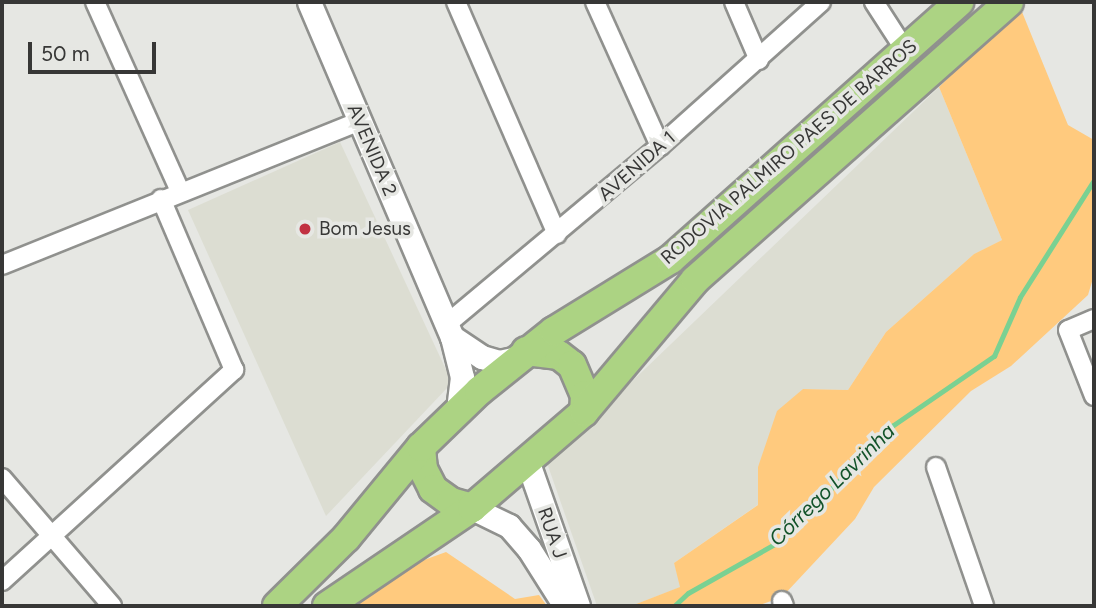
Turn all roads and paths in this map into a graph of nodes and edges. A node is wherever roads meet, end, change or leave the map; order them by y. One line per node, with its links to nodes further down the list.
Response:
1 (95, 2): 14 (street)
2 (309, 2): 12 (street, AVENIDA 2)
3 (456, 2): 16 (street)
4 (595, 2): 13 (street)
5 (734, 2): 11 (street)
6 (821, 2): 11 (street, AVENIDA 1)
7 (874, 2): 10 (street)
8 (959, 2): 10 (main road, RODOVIA PALMIRO PAES DE BARROS)
9 (1009, 2): 23 (main road, RODOVIA PALMIRO PAES DE BARROS)
10 (905, 50): 20 (main road, RODOVIA PALMIRO PAES DE BARROS)
11 (759, 60): 13 (street, AVENIDA 1)
12 (360, 121): 14 (street); 19 (street, AVENIDA 2)
13 (660, 146): 16 (street, AVENIDA 1)
14 (180, 191): 15 (street)
15 (160, 199): 17 (street); 29 (street)
16 (557, 234): 19 (street, AVENIDA 1)
17 (4, 258)
18 (1094, 319): 21 (street)
19 (450, 330): 20 (street); 22 (street, AVENIDA 2)
20 (522, 354): 22 (main road, RODOVIA PALMIRO PAES DE BARROS); 23 (main road)
21 (1094, 396)
22 (458, 410): 24 (main road, RODOVIA PALMIRO PAES DE BARROS)
23 (584, 412): 25 (main road, RODOVIA PALMIRO PAES DE BARROS)
24 (421, 447): 28 (main road); 32 (main road, RODOVIA PALMIRO PAES DE BARROS)
25 (527, 460): 28 (main road, RODOVIA PALMIRO PAES DE BARROS); 35 (street, RUA J)
26 (936, 467): 36 (street)
27 (2, 478): 29 (street)
28 (472, 508): 33 (main road, RODOVIA PALMIRO PAES DE BARROS); 34 (street, RUA J)
29 (52, 534): 30 (street); 31 (street)
30 (2, 581)
31 (112, 606)
32 (277, 606)
33 (327, 606)
34 (565, 606)
35 (578, 606)
36 (985, 606)

